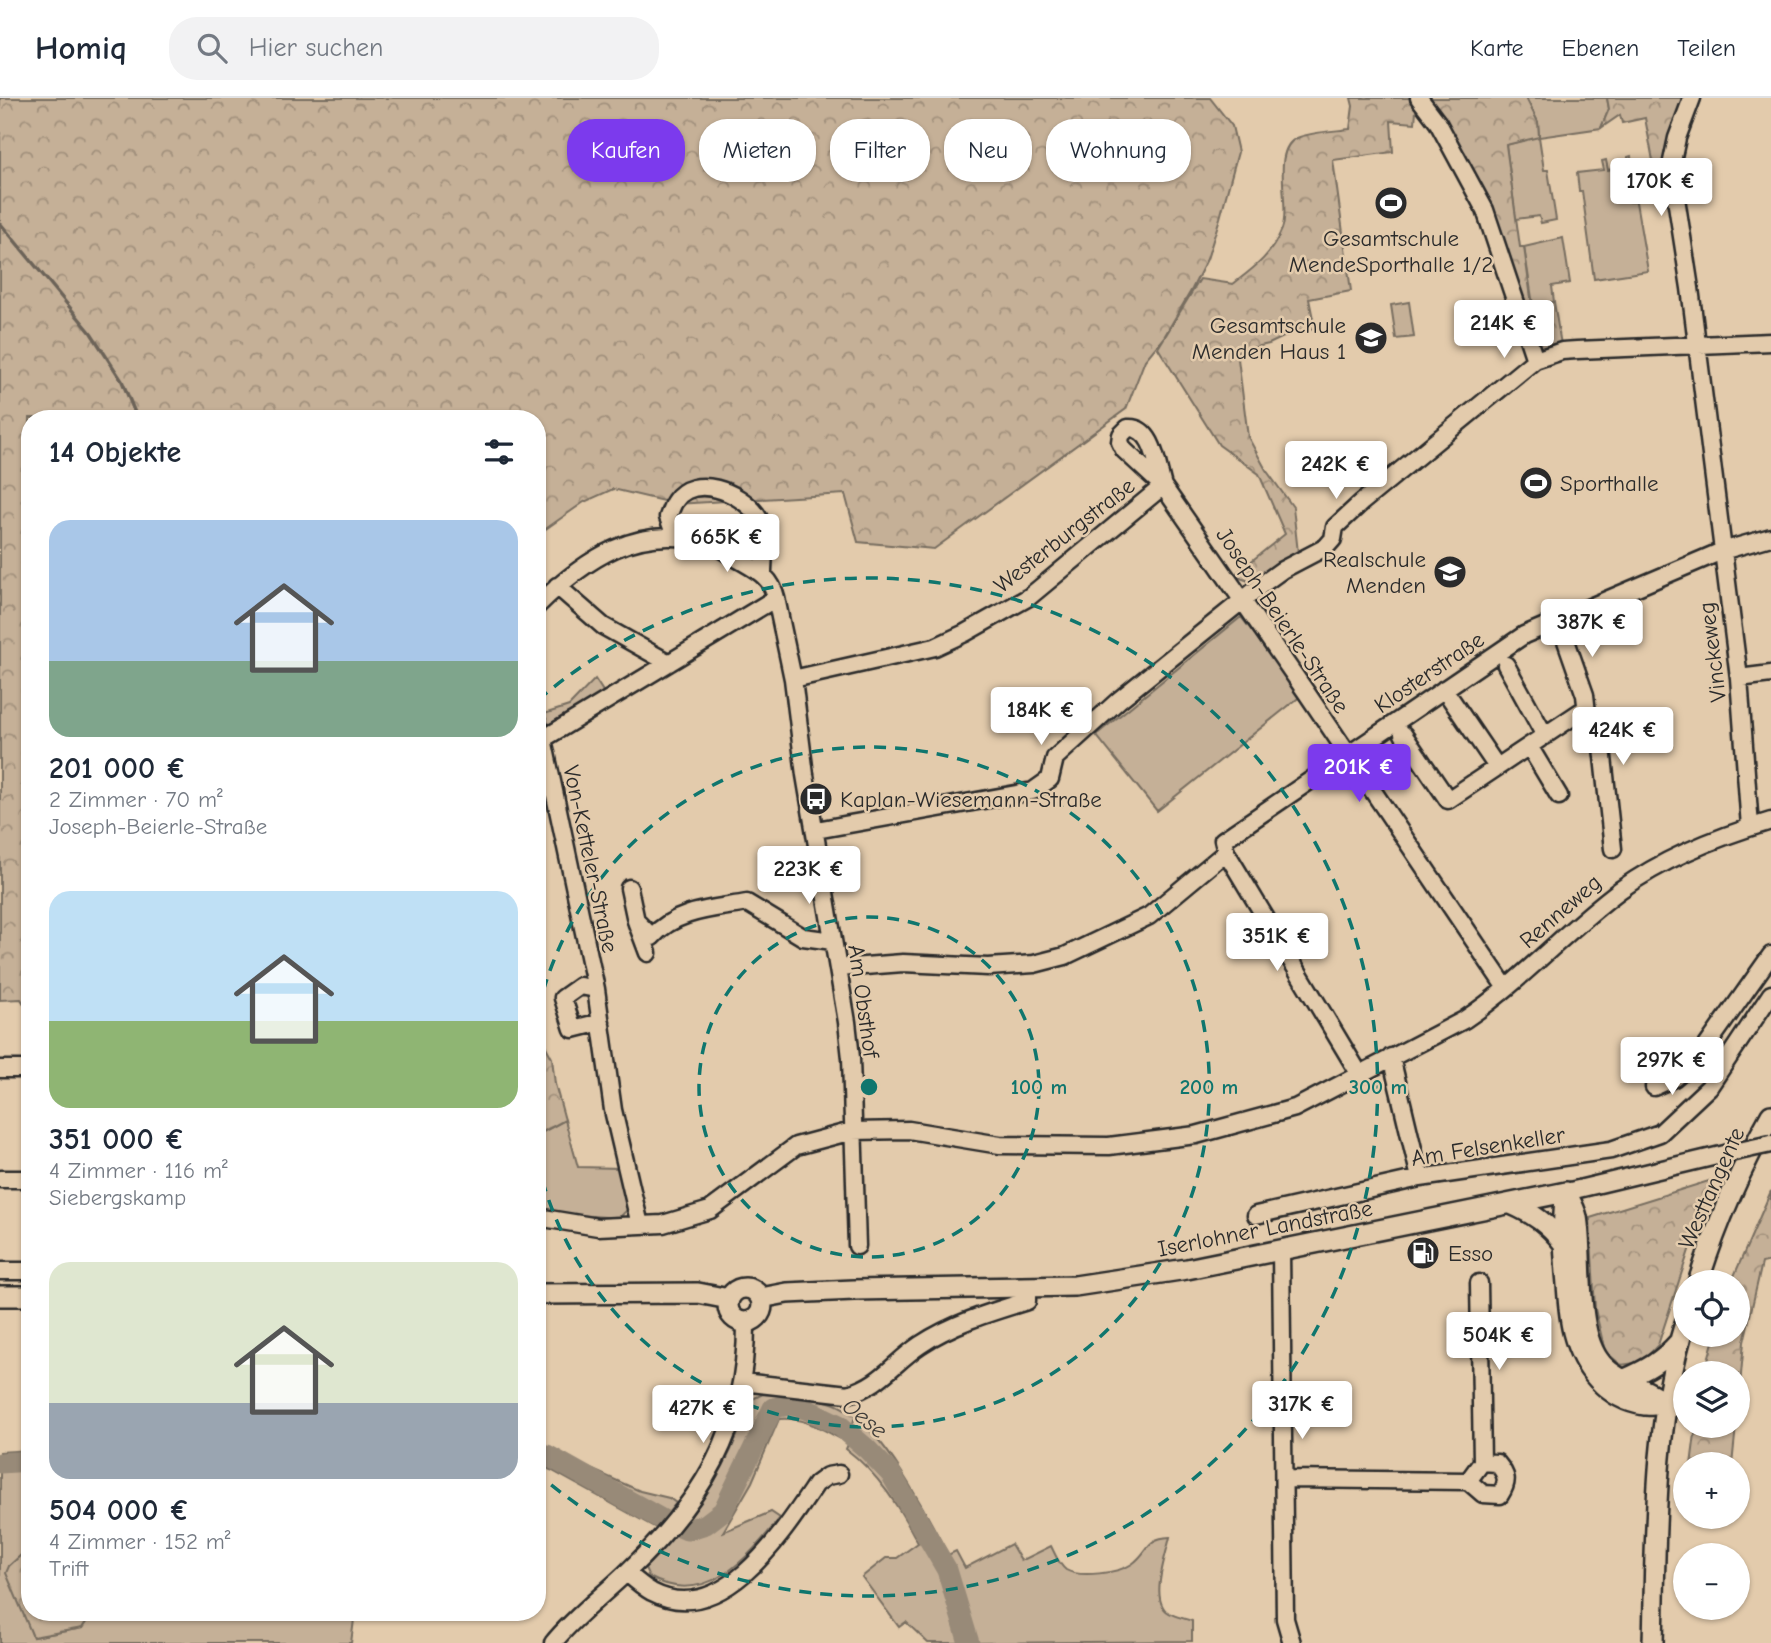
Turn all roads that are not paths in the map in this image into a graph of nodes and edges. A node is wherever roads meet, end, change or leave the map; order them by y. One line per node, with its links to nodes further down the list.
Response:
1 (1692, 98): 4 (street, Vinckeweg)
2 (1421, 102): 5 (street)
3 (1771, 342): 4 (street)
4 (1698, 347): 5 (street); 9 (street, Vinckeweg)
5 (1535, 360): 14 (street)
6 (1163, 486): 14 (street, Joseph-Beierle-Straße); 20 (street, Westerburgstraße)
7 (675, 536): 10 (street); 10 (street); 11 (street)
8 (1771, 537): 9 (street, Klosterstraße)
9 (1722, 551): 19 (street, Vinckeweg); 21 (street, Klosterstraße)
10 (763, 573): 13 (street, Am Obsthof)
11 (557, 586): 12 (street); 16 (street)
12 (546, 597)
13 (776, 598): 16 (street); 20 (street, Am Obsthof)
14 (1243, 600): 27 (street, Joseph-Beierle-Straße); 33 (street)
15 (1564, 635): 22 (street)
16 (669, 663): 25 (street)
17 (1506, 665): 24 (street)
18 (1771, 674): 19 (street)
19 (1739, 678): 32 (street, Vinckeweg)
20 (793, 679): 33 (street, Am Obsthof)
21 (1444, 689): 27 (street, Klosterstraße); 29 (street)
22 (1587, 713): 24 (street); 34 (street)
23 (1403, 734): 29 (street)
24 (1545, 736): 26 (street)
25 (546, 737)
26 (1529, 746): 29 (street); 30 (street)
27 (1348, 755): 35 (street, Klosterstraße); 42 (street, Joseph-Beierle-Straße)
28 (546, 758): 43 (street, Von-Ketteler-Straße)
29 (1497, 767)
30 (1559, 796)
31 (1771, 821): 32 (street, Renneweg)
32 (1749, 828): 42 (street, Renneweg)
33 (816, 830): 38 (street, Am Obsthof)
34 (1613, 849)
35 (1226, 852): 41 (street); 49 (street)
36 (629, 888): 37 (street)
37 (636, 921): 38 (street); 39 (street)
38 (833, 941): 41 (street, Am Obsthof)
39 (648, 953)
40 (1771, 955): 50 (street)
41 (839, 968): 52 (street, Am Obsthof)
42 (1506, 988): 46 (street, Renneweg)
43 (596, 989): 45 (street, Von-Ketteler-Straße); 45 (street, Von-Ketteler-Straße)
44 (1771, 994): 54 (street, Am Felsenkeller)
45 (601, 1022): 61 (street, Von-Ketteler-Straße)
46 (1391, 1057): 49 (street, Renneweg); 54 (street)
47 (0, 1069): 48 (street)
48 (21, 1069)
49 (1360, 1074): 52 (street, Renneweg)
50 (1654, 1087)
51 (1771, 1115): 67 (main road, Westtangente)
52 (852, 1131): 61 (street, Renneweg); 63 (street, Am Obsthof)
53 (1771, 1143): 57 (street, Iserlohner Landstraße, bridge)
54 (1420, 1178): 59 (street, Am Felsenkeller)
55 (0, 1179): 56 (street)
56 (21, 1179)
57 (1566, 1192): 58 (main road, Iserlohner Landstraße); 62 (main road); 78 (main road)
58 (1511, 1204): 62 (main road); 64 (main road, Iserlohner Landstraße)
59 (1256, 1215)
60 (546, 1219): 61 (street, Renneweg)
61 (640, 1225)
62 (1564, 1244): 80 (main road)
63 (857, 1246)
64 (1280, 1250): 69 (main road, Iserlohner Landstraße); 83 (street)
65 (0, 1270): 66 (street)
66 (21, 1270)
67 (1702, 1270)
68 (1479, 1283): 81 (street)
69 (1027, 1288): 73 (main road, Iserlohner Landstraße); 79 (street)
70 (546, 1294): 74 (main road)
71 (0, 1296): 72 (main road)
72 (21, 1296)
73 (761, 1298): 74 (main road); 75 (main road)
74 (729, 1299): 75 (main road)
75 (746, 1322): 79 (street)
76 (1673, 1346): 78 (main road)
77 (1679, 1347): 80 (main road)
78 (1623, 1380): 80 (main road)
79 (741, 1381): 85 (street)
80 (1666, 1403): 88 (main road)
81 (1482, 1462): 84 (street); 84 (street)
82 (839, 1474): 85 (street)
83 (1284, 1479): 84 (street); 87 (street)
84 (1468, 1481)
85 (627, 1573): 86 (street)
86 (553, 1643)
87 (1292, 1643)
88 (1653, 1643)

